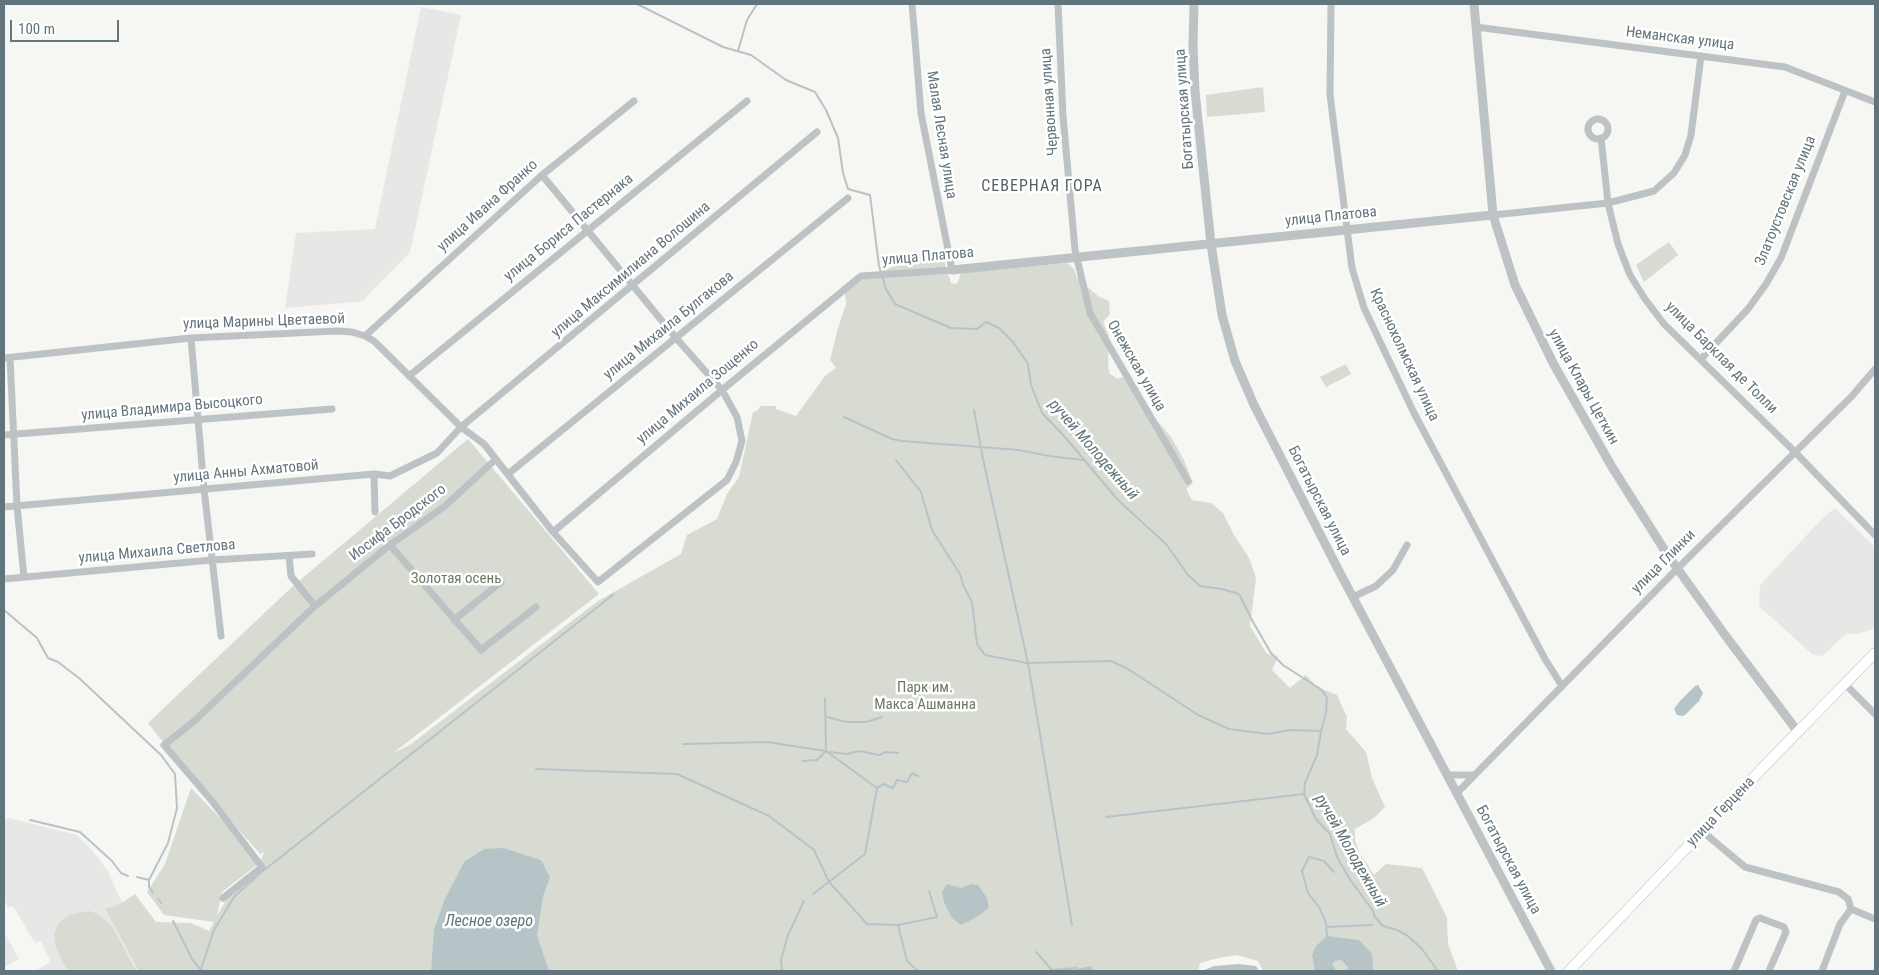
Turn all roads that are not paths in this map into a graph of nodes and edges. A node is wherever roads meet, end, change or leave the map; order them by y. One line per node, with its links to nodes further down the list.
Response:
1 (912, 4): 22 (street, Малая Лесная улица)
2 (1058, 4): 21 (street, Червонная улица)
3 (1194, 4): 20 (street, Богатырская улица)
4 (1331, 4): 18 (street, Краснохолмская улица)
5 (1474, 4): 6 (street, улица Клары Цеткин)
6 (1476, 27): 7 (street, Неманская улица); 17 (street, улица Клары Цеткин)
7 (1701, 56): 8 (street, Неманская улица); 16 (street, улица Платова)
8 (1844, 91): 11 (street, Неманская улица); 29 (street, Златоустовская улица)
9 (634, 101): 14 (street, улица Ивана Франко)
10 (747, 101): 19 (street, улица Бориса Пастернака)
11 (1875, 102)
12 (817, 132): 24 (street, улица Максимилиана Волошина)
13 (1601, 138): 16 (street, улица Барклая де Толли)
14 (542, 175): 19 (street); 25 (street, улица Ивана Франко)
15 (848, 198): 27 (street, улица Михаила Булгакова)
16 (1608, 203): 17 (street, улица Платова); 29 (street, улица Барклая де Толли)
17 (1493, 216): 18 (street, улица Платова); 54 (street, улица Клары Цеткин)
18 (1348, 229): 20 (street, улица Платова); 65 (street, Краснохолмская улица)
19 (587, 231): 24 (street); 31 (street, улица Бориса Пастернака)
20 (1210, 244): 21 (street, улица Платова); 58 (street, Богатырская улица)
21 (1076, 258): 22 (street, улица Платова); 42 (street, Онежская улица)
22 (952, 270): 23 (street, улица Платова)
23 (861, 276): 32 (street, улица Михаила Зощенко)
24 (633, 286): 27 (street); 35 (street, улица Максимилиана Волошина)
25 (365, 336): 26 (street, улица Марины Цветаевой); 31 (street, улица Марины Цветаевой)
26 (191, 338): 28 (street, улица Марины Цветаевой); 34 (street)
27 (676, 338): 32 (street); 41 (street, улица Михаила Булгакова)
28 (7, 358): 36 (street)
29 (1700, 359): 38 (street, улица Барклая де Толли)
30 (1875, 369): 38 (street, улица Глинки)
31 (409, 376): 35 (street, улица Марины Цветаевой)
32 (722, 390): 47 (street, улица Михаила Зощенко); 47 (street, улица Марины Цветаевой)
33 (332, 409): 34 (street, улица Владимира Высоцкого)
34 (198, 420): 36 (street, улица Владимира Высоцкого); 43 (street)
35 (461, 427): 39 (street, улица Марины Цветаевой); 40 (street, улица Анны Ахматовой)
36 (14, 434): 37 (street, улица Владимира Высоцкого); 44 (street)
37 (4, 435)
38 (1794, 452): 48 (street, улица Барклая де Толли); 54 (street, улица Глинки)
39 (496, 459): 41 (street, улица Марины Цветаевой); 50 (street, Иосифа Бродского)
40 (374, 474): 43 (street, улица Анны Ахматовой); 46 (street)
41 (508, 474): 47 (street, улица Марины Цветаевой)
42 (1188, 481)
43 (204, 489): 44 (street, улица Анны Ахматовой); 53 (street)
44 (17, 506): 45 (street, улица Анны Ахматовой); 55 (street)
45 (4, 507)
46 (375, 512)
47 (553, 532)
48 (1875, 535)
49 (1407, 544): 58 (street)
50 (390, 545): 59 (street, Иосифа Бродского); 61 (street)
51 (312, 554): 52 (street, улица Михаила Светлова)
52 (289, 556): 53 (street, улица Михаила Светлова); 59 (street)
53 (212, 560): 55 (street, улица Михаила Светлова); 62 (street)
54 (1677, 569): 65 (street, улица Глинки); 67 (street, улица Клары Цеткин)
55 (24, 577): 56 (street, улица Михаила Светлова)
56 (4, 579)
57 (501, 582): 61 (street)
58 (1353, 597): 69 (street, Богатырская улица)
59 (314, 606): 72 (street, Иосифа Бродского)
60 (536, 608): 61 (street)
61 (454, 620)
62 (221, 636)
63 (1875, 653): 64 (main road, улица Герцена)
64 (1845, 684): 66 (street); 67 (main road, улица Герцена)
65 (1562, 686): 68 (street, улица Глинки)
66 (1875, 714)
67 (1798, 732): 71 (main road, улица Герцена)
68 (1473, 774): 69 (street); 70 (street, улица Глинки)
69 (1447, 775): 70 (street, Богатырская улица)
70 (1456, 793): 77 (street, Богатырская улица)
71 (1702, 831): 73 (street); 78 (main road, улица Герцена)
72 (223, 898)
73 (1851, 909): 74 (street); 81 (street)
74 (1875, 920)
75 (1090, 969): 76 (street)
76 (1080, 971)
77 (1551, 971)
78 (1569, 971)
79 (1734, 971): 80 (street)
80 (1769, 971)
81 (1822, 971)

